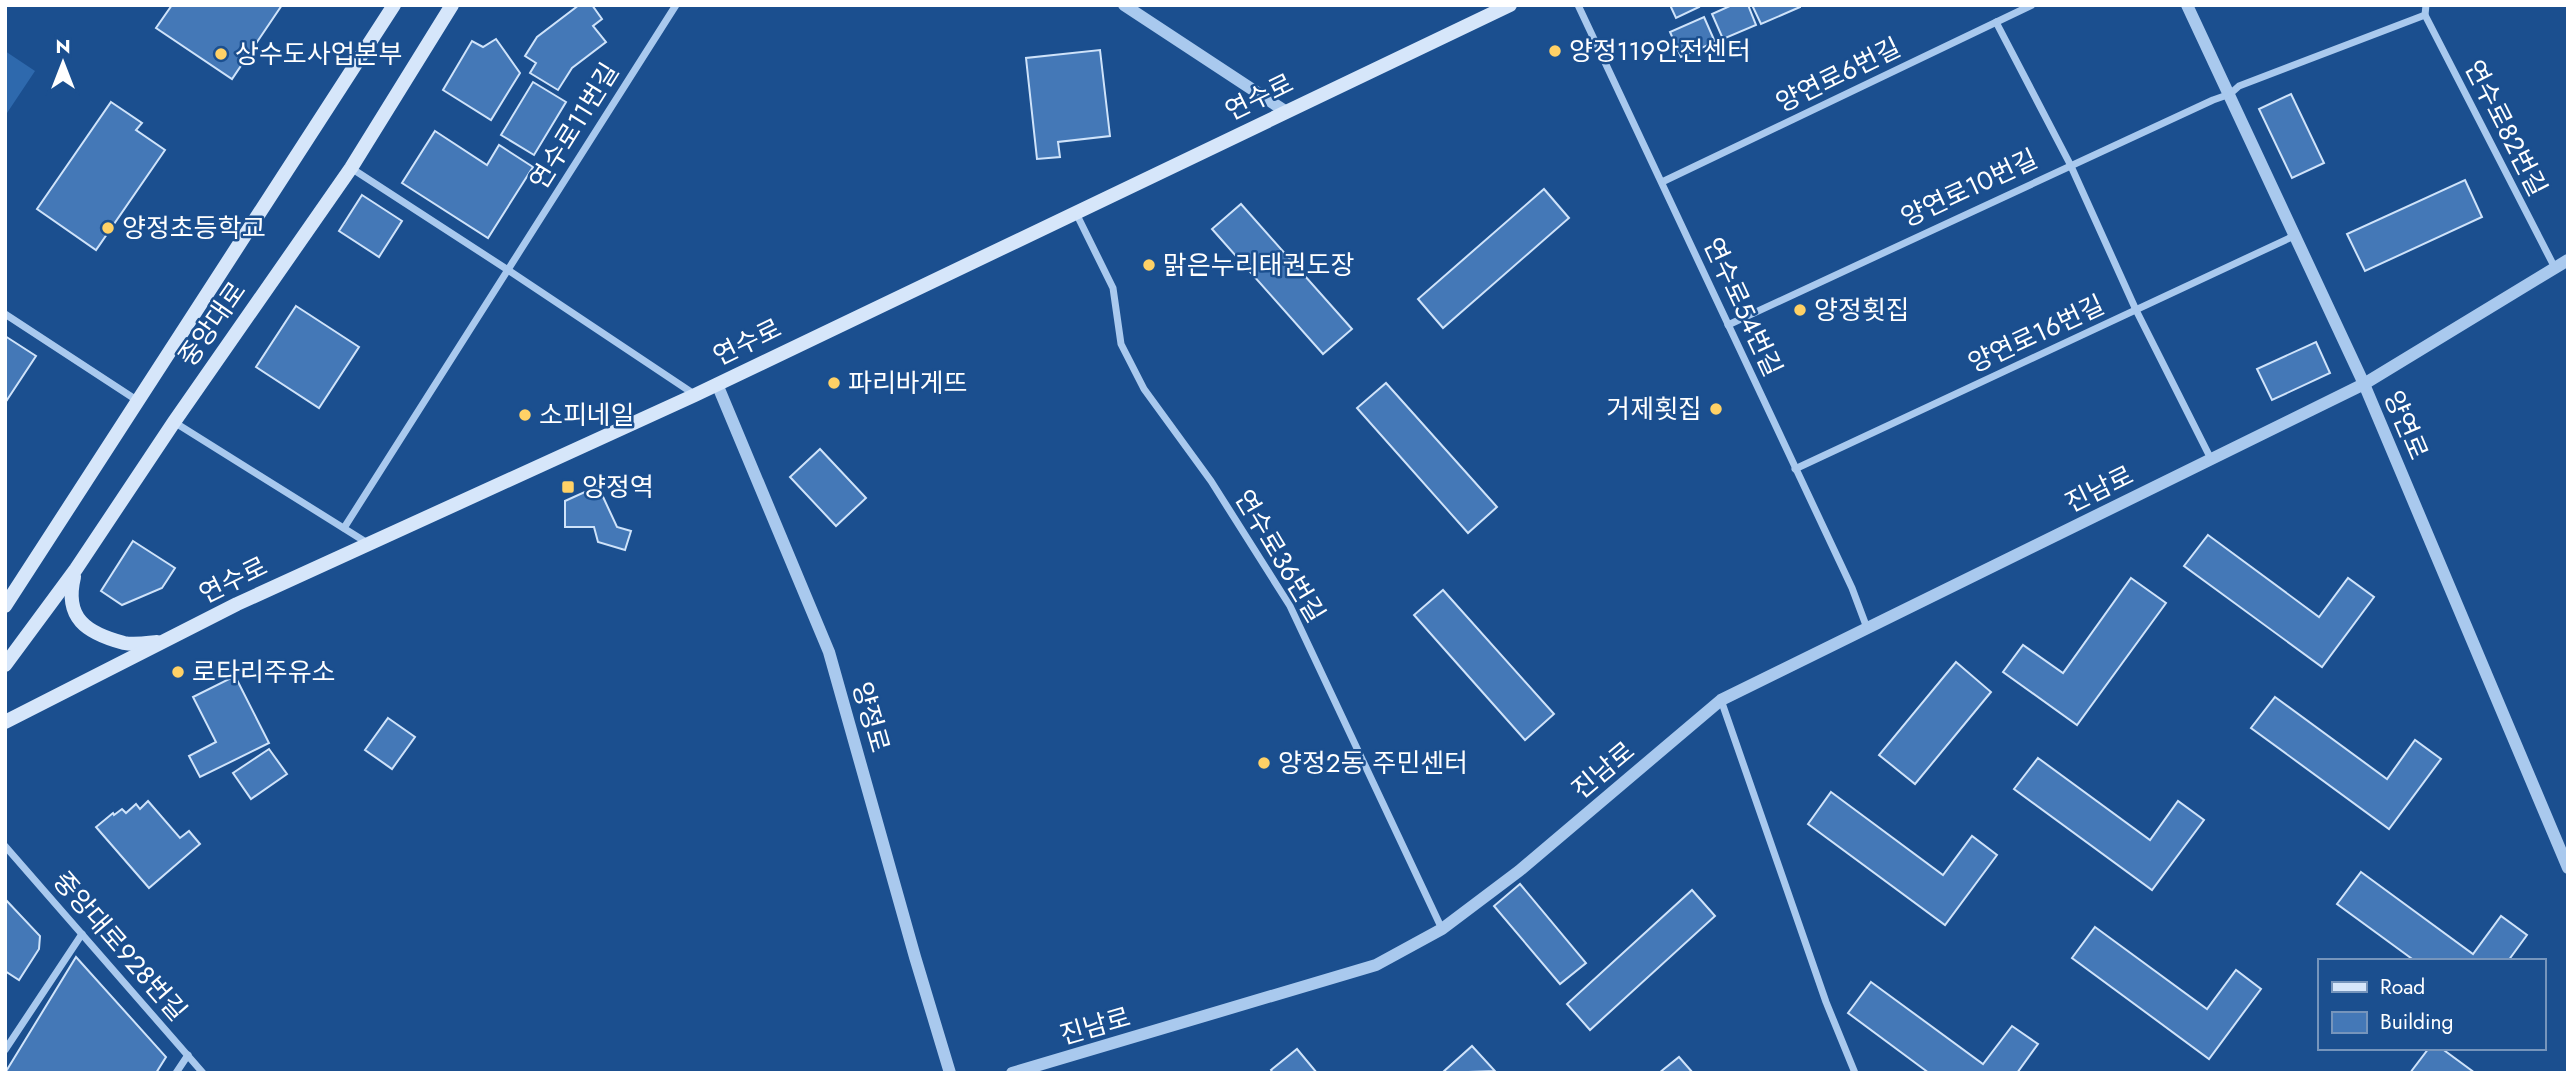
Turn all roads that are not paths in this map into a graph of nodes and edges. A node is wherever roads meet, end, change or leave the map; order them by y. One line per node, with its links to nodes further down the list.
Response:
1 (394, 5): 28 (main road, 중앙대로)
2 (452, 5): 15 (main road, 중앙대로)
3 (676, 5): 21 (street, 연수로11번길)
4 (1124, 5): 13 (street)
5 (1510, 5): 13 (main road, 연수로)
6 (1578, 5): 16 (street, 연수로54번길)
7 (2032, 5): 11 (street, 양연로6번길)
8 (2187, 5): 12 (street, 양연로)
9 (2426, 5): 10 (street)
10 (2425, 15): 12 (street, 양연로10번길); 20 (street, 연수로82번길)
11 (1996, 22): 14 (street); 16 (street, 양연로6번길)
12 (2230, 94): 14 (street, 양연로10번길); 18 (street, 양연로)
13 (1285, 111): 17 (main road, 연수로)
14 (2070, 164): 22 (street); 24 (street, 양연로10번길)
15 (351, 168): 21 (street); 29 (main road, 중앙대로)
16 (1662, 182): 24 (street, 연수로54번길)
17 (1076, 212): 25 (main road, 연수로); 43 (street, 연수로36번길)
18 (2294, 236): 22 (street, 양연로16번길); 26 (street, 양연로)
19 (2568, 260): 20 (street, 진남로)
20 (2555, 268): 26 (street, 진남로)
21 (508, 270): 27 (street); 32 (street, 연수로11번길)
22 (2136, 310): 30 (street); 31 (street, 양연로16번길)
23 (5, 314): 28 (street)
24 (1728, 325): 31 (street, 연수로54번길)
25 (717, 384): 27 (main road, 연수로); 49 (street, 양정로)
26 (2364, 384): 30 (street, 진남로); 42 (street, 양연로)
27 (695, 394): 33 (main road, 연수로)
28 (138, 401): 35 (main road, 중앙대로)
29 (173, 422): 32 (street); 34 (main road, 중앙대로)
30 (2211, 459): 36 (street, 진남로)
31 (1795, 469): 36 (street, 연수로54번길)
32 (344, 528): 33 (street)
33 (369, 544): 37 (main road, 연수로)
34 (76, 569): 37 (main road); 38 (main road, 중앙대로)
35 (5, 606)
36 (1867, 628): 39 (street, 진남로)
37 (162, 642): 40 (main road, 연수로)
38 (5, 665)
39 (1721, 700): 43 (street, 진남로); 51 (street)
40 (5, 722)
41 (5, 846): 44 (street, 중앙대로928번길)
42 (2568, 868)
43 (1442, 929): 50 (street, 진남로)
44 (82, 934): 45 (street); 46 (street, 중앙대로928번길)
45 (5, 1050)
46 (188, 1055): 47 (street); 48 (street, 중앙대로928번길)
47 (176, 1073)
48 (203, 1073)
49 (950, 1073)
50 (1013, 1073)
51 (1855, 1073)

